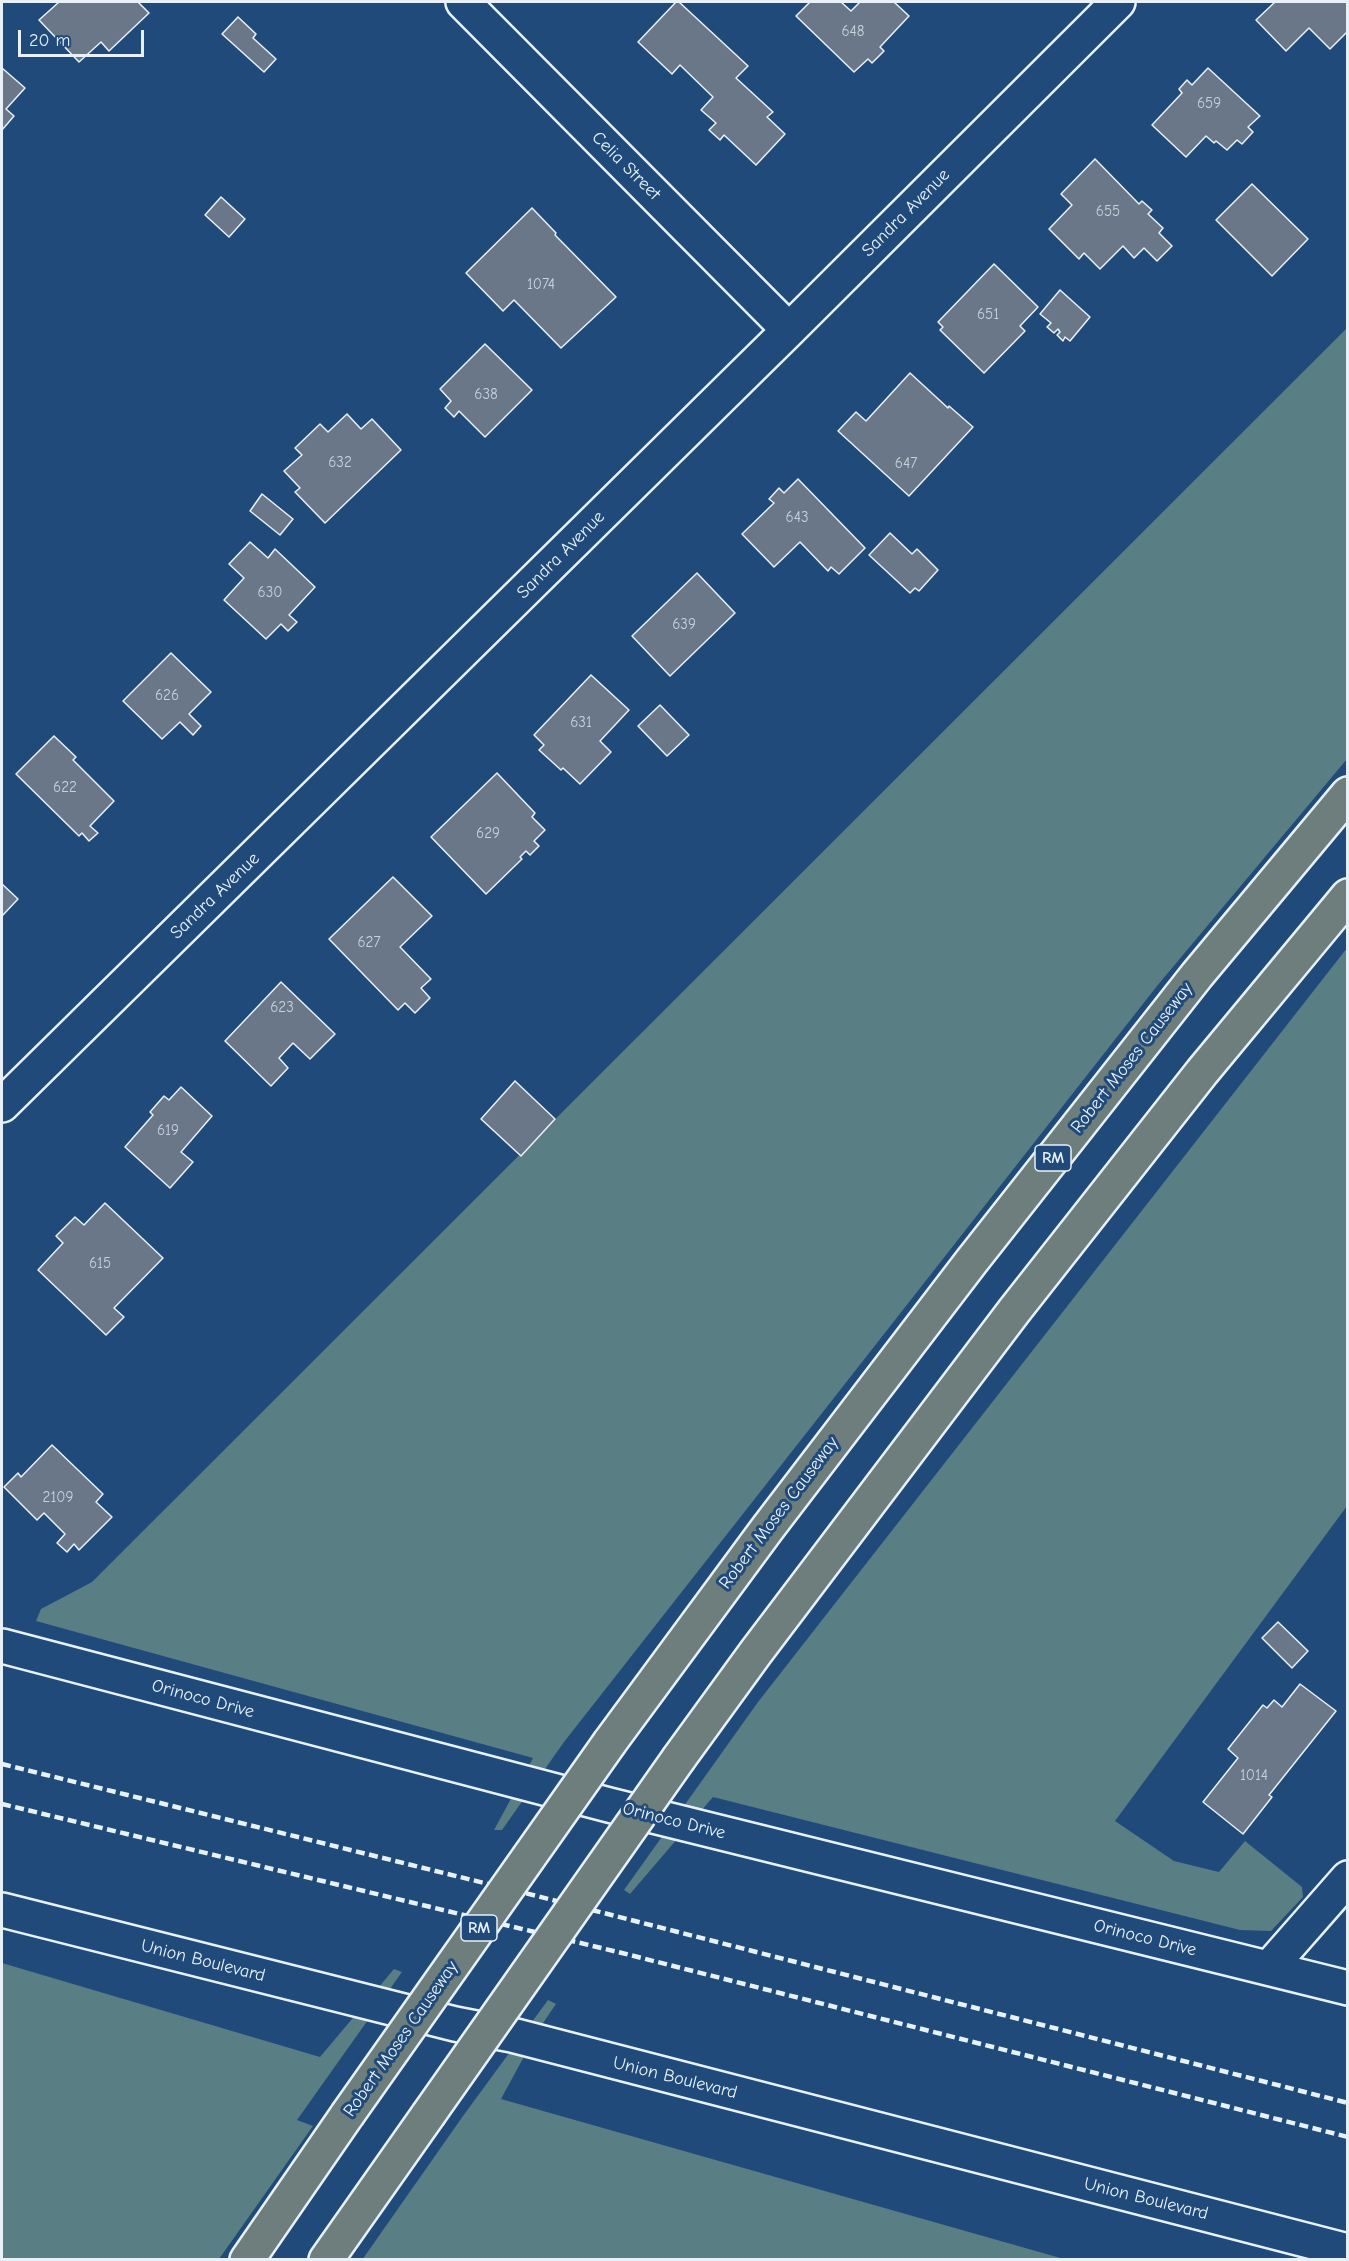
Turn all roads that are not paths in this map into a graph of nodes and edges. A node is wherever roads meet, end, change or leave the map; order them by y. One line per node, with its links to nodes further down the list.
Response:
1 (463, 2): 3 (street, Celia Street)
2 (1118, 2): 3 (street, Sandra Avenue)
3 (789, 330): 6 (street, Sandra Avenue)
4 (1347, 794): 13 (highway, Robert Moses Causeway / RM, bridge)
5 (1347, 896): 14 (highway, bridge)
6 (2, 1105)
7 (2, 1646): 10 (street, Orinoco Drive)
8 (1347, 1878): 10 (street)
9 (2, 1910): 12 (street, Union Boulevard)
10 (1269, 1968): 11 (street, Orinoco Drive)
11 (1347, 1988)
12 (1347, 2251)
13 (247, 2259)
14 (326, 2259)

